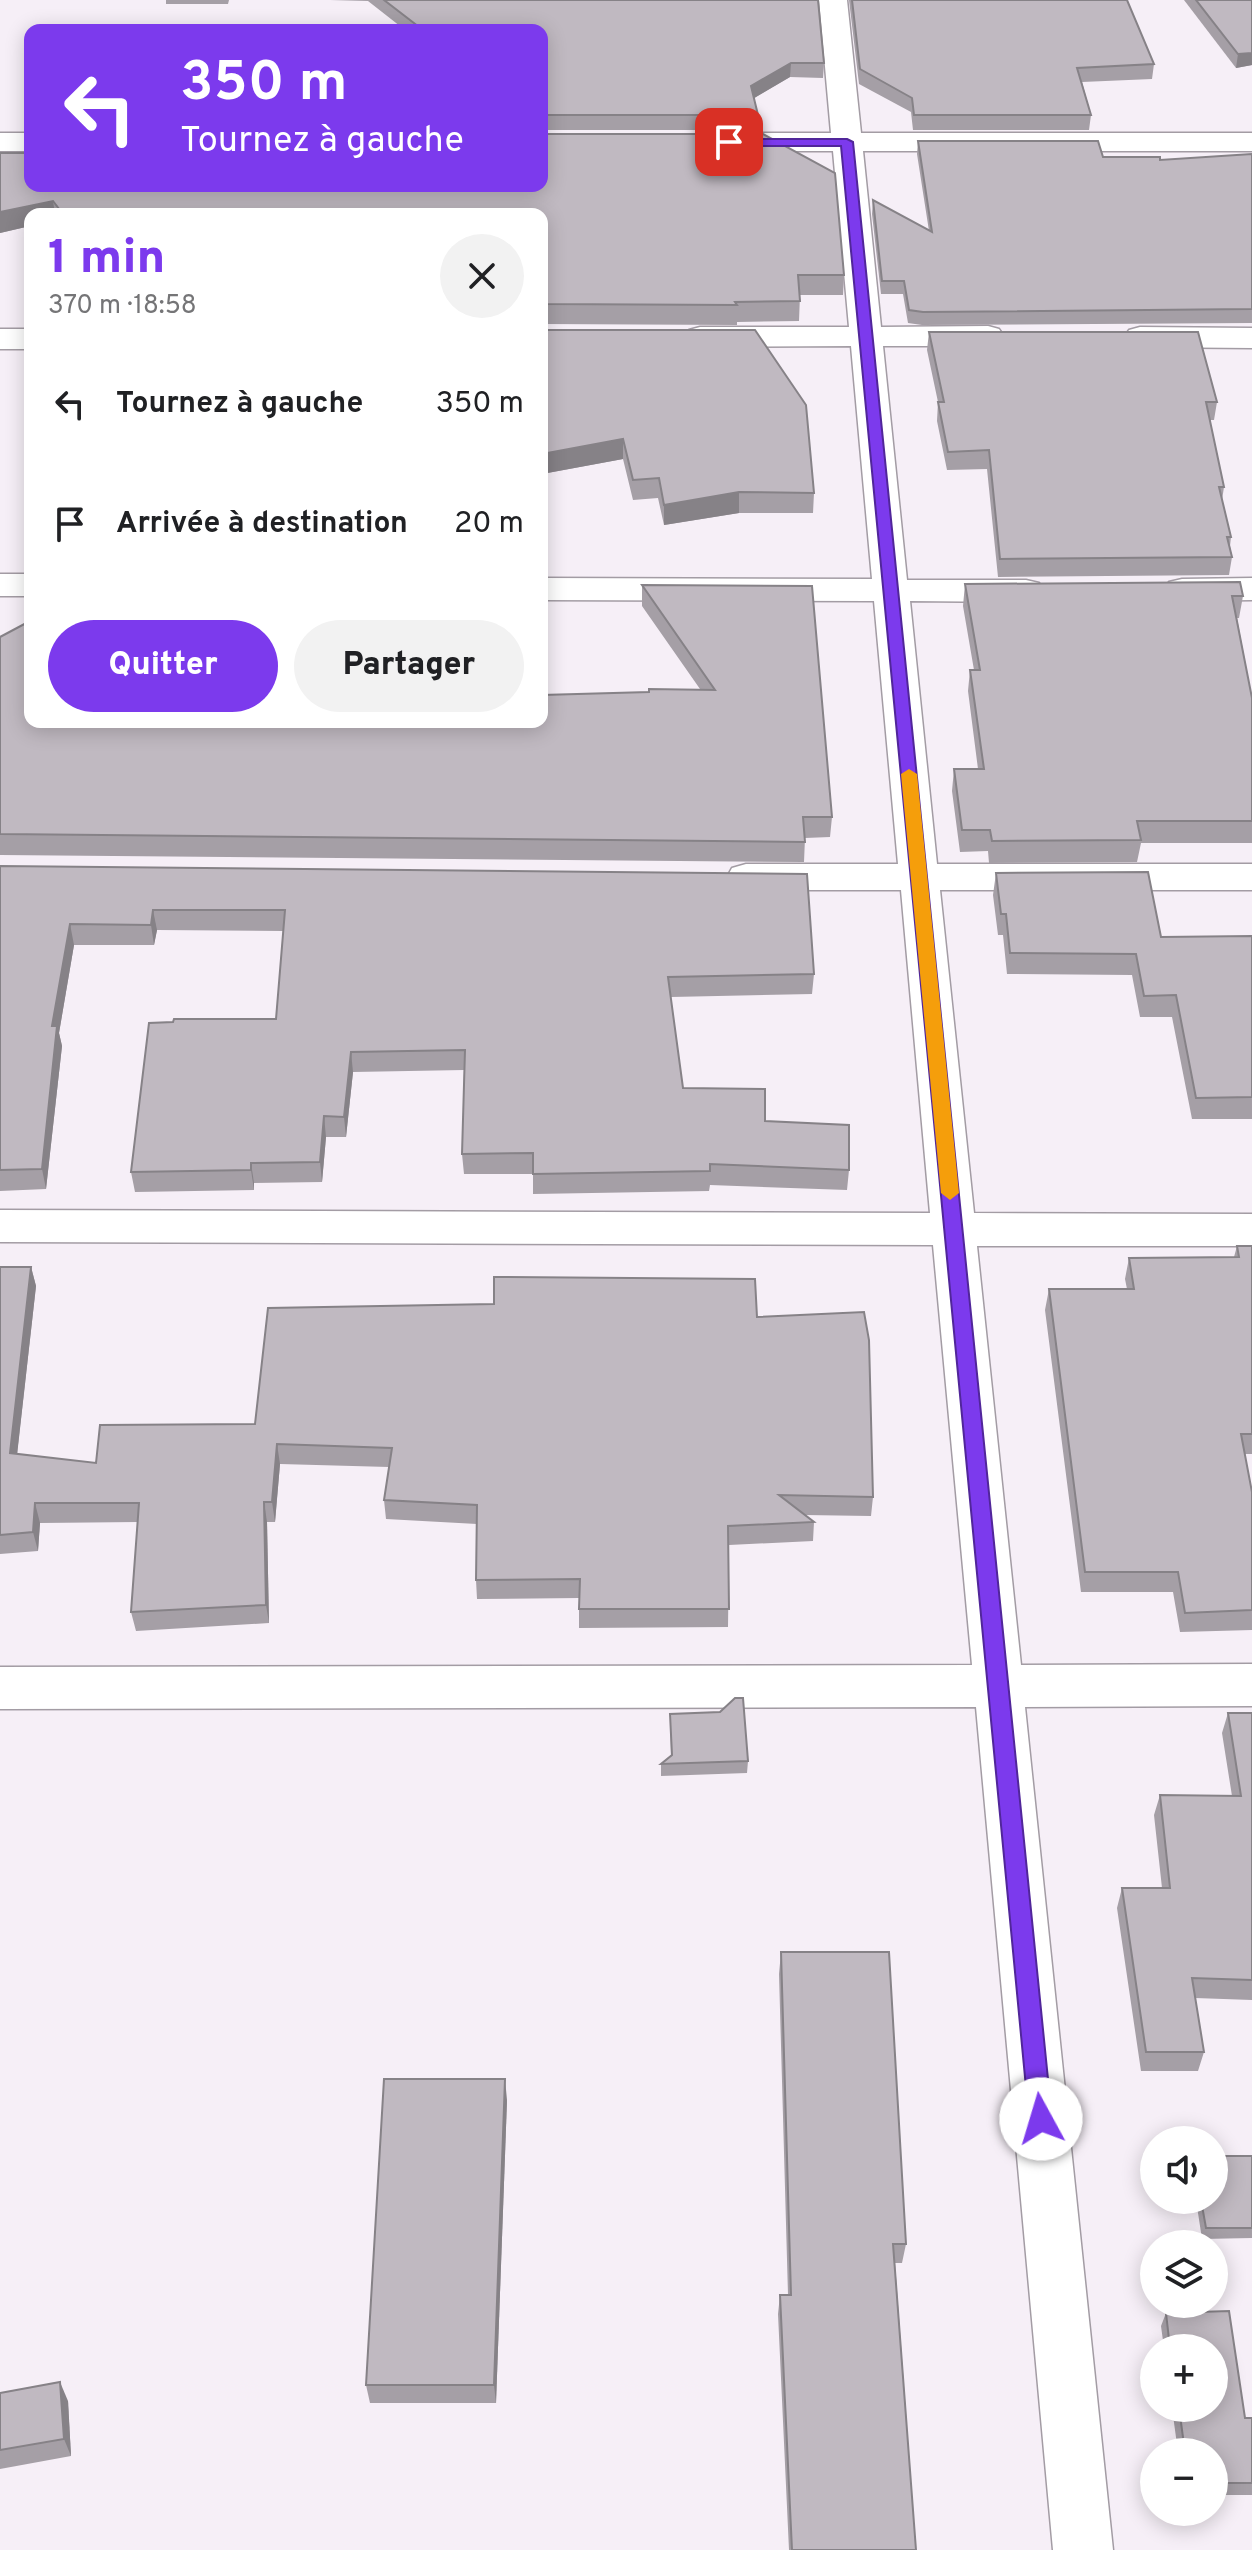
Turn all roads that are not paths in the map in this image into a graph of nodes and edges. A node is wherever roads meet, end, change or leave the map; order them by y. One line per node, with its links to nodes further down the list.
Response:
1 (833, 0): 5 (street)
2 (0, 142): 3 (street)
3 (24, 142)
4 (683, 142): 5 (street)
5 (847, 142): 6 (street); 7 (street)
6 (1252, 142)
7 (866, 336): 8 (street); 9 (street); 20 (street)
8 (665, 337)
9 (1020, 337)
10 (1113, 337): 11 (street)
11 (1252, 338)
12 (0, 339): 13 (street)
13 (24, 339)
14 (0, 585): 15 (street)
15 (24, 585)
16 (548, 589): 20 (street)
17 (1252, 589): 18 (street)
18 (1142, 590)
19 (1064, 591): 20 (street)
20 (891, 592): 23 (street)
21 (715, 876): 23 (street)
22 (1252, 877): 23 (street)
23 (919, 879): 26 (street)
24 (0, 1226): 26 (street)
25 (1252, 1230): 26 (street)
26 (953, 1231): 29 (street)
27 (1252, 1685): 29 (street)
28 (0, 1688): 29 (street)
29 (998, 1688): 30 (street)
30 (1083, 2550)

